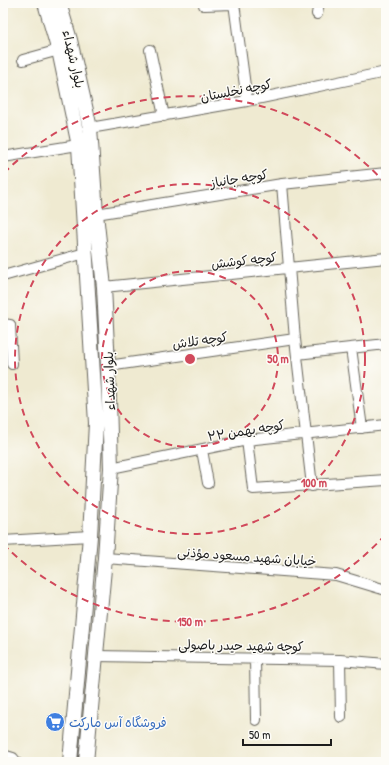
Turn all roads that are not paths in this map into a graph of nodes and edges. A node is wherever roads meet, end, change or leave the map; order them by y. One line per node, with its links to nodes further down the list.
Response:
1 (45, 3): 7 (main road, بلوار شهداء)
2 (59, 3): 13 (main road, بلوار شهداء)
3 (320, 3): 6 (street)
4 (233, 4): 5 (street); 11 (street)
5 (204, 5)
6 (317, 14)
7 (59, 50): 9 (street); 14 (main road, بلوار شهداء)
8 (150, 50): 12 (street)
9 (23, 60)
10 (386, 72): 11 (street, کوچه نخلستان)
11 (247, 101): 12 (street, کوچه نخلستان)
12 (164, 116): 13 (street, کوچه نخلستان)
13 (90, 128): 18 (main road, بلوار شهداء)
14 (78, 145): 15 (street); 20 (main road, بلوار شهداء)
15 (3, 157)
16 (386, 173): 17 (street, کوچه جانباز)
17 (282, 184): 18 (street, کوچه جانباز); 22 (street)
18 (96, 214): 19 (main road, بلوار شهداء)
19 (101, 256): 20 (main road); 24 (main road, بلوار شهداء)
20 (86, 257): 23 (street); 41 (main road, بلوار شهداء)
21 (386, 258): 22 (street, کوچه کوشش)
22 (289, 269): 24 (street, کوچه کوشش); 26 (street)
23 (3, 276)
24 (104, 287): 31 (main road, بلوار شهداء)
25 (3, 324): 30 (street)
26 (295, 339): 29 (street); 31 (street, کوچه تلاش)
27 (386, 344): 28 (street)
28 (351, 348): 29 (street); 33 (street)
29 (297, 354): 34 (street)
30 (12, 364)
31 (108, 366): 37 (main road, بلوار شهداء)
32 (386, 425): 33 (street, کوچه بهمن ۲۲)
33 (362, 428): 34 (street, کوچه بهمن ۲۲)
34 (306, 434): 35 (street, کوچه بهمن ۲۲); 40 (street)
35 (247, 440): 36 (street, کوچه بهمن ۲۲); 40 (street)
36 (202, 450): 37 (street, کوچه بهمن ۲۲); 39 (street)
37 (111, 468): 43 (main road, بلوار شهداء)
38 (386, 480): 40 (street)
39 (208, 483)
40 (312, 486)
41 (90, 536): 42 (street); 49 (main road, بلوار شهداء)
42 (3, 541)
43 (105, 558): 44 (street, خیابان شهید مسعود مؤذنی); 45 (main road, بلوار شهداء)
44 (386, 590)
45 (96, 656): 46 (street, کوچه شهید حیدر باصولی); 50 (main road, بلوار شهداء)
46 (255, 658): 47 (street, کوچه شهید حیدر باصولی); 52 (street)
47 (340, 660): 48 (street, کوچه شهید حیدر باصولی); 51 (street)
48 (386, 664)
49 (77, 676): 50 (main road); 55 (main road, بلوار شهداء)
50 (94, 676): 56 (main road, بلوار شهداء)
51 (341, 717)
52 (256, 720)
53 (3, 755): 54 (street)
54 (16, 762)
55 (70, 762)
56 (86, 762)

